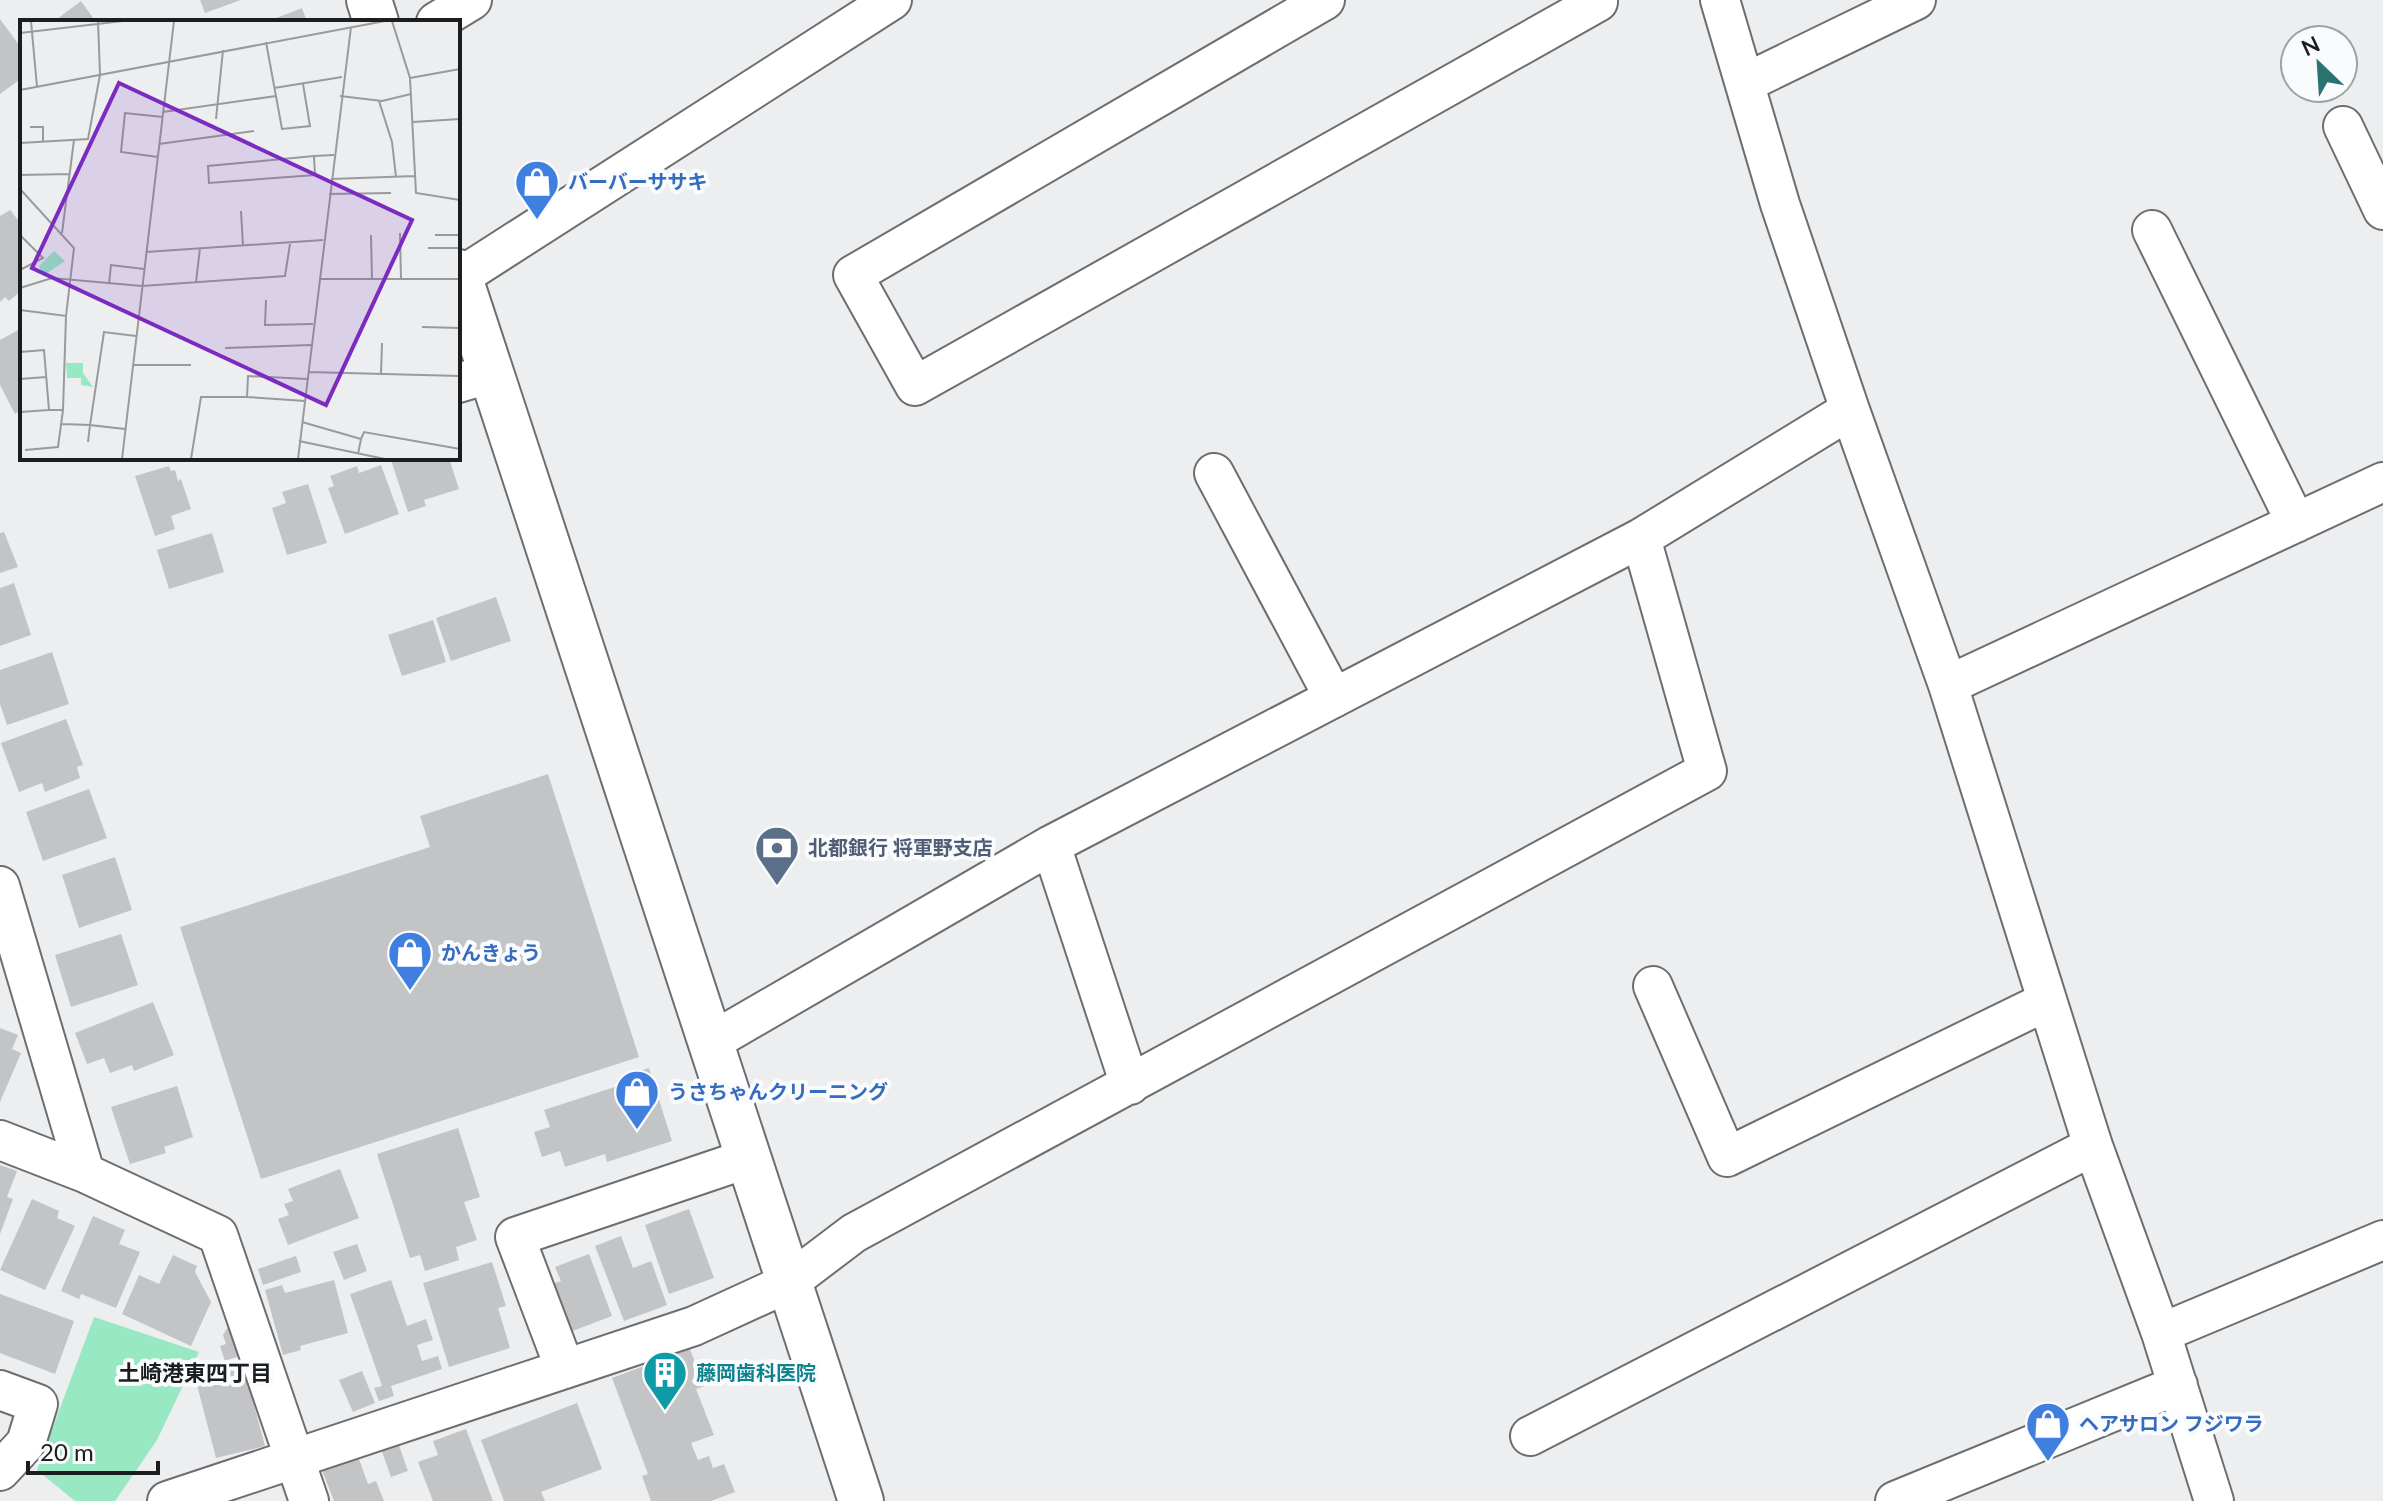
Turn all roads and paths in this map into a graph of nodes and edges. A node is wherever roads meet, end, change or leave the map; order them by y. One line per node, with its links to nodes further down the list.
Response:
1 (369, 0): 8 (street)
2 (472, 0): 9 (street)
3 (892, 0): 14 (street)
4 (1325, 0): 5 (street)
5 (1597, 0)
6 (1720, 0): 10 (street)
7 (1916, 0): 10 (street)
8 (375, 20)
9 (439, 20)
10 (1745, 83): 17 (street)
11 (2343, 126): 12 (street)
12 (2383, 210)
13 (2152, 230): 20 (street)
14 (460, 273)
15 (460, 280): 16 (street)
16 (475, 378): 28 (street)
17 (1850, 410): 21 (street); 22 (street)
18 (1214, 473): 23 (street)
19 (2383, 482): 20 (street)
20 (2296, 523): 22 (street)
21 (1641, 538): 23 (street); 29 (street)
22 (1948, 685): 27 (street)
23 (1334, 698): 24 (street)
24 (1051, 845): 28 (street); 29 (street)
25 (0, 886): 33 (street)
26 (1653, 986): 27 (street)
27 (2047, 1001): 31 (street)
28 (711, 1042): 32 (street)
29 (1130, 1085): 35 (street)
30 (0, 1140): 33 (street)
31 (2093, 1146): 36 (street); 40 (street)
32 (749, 1158): 35 (street); 37 (street)
33 (85, 1173): 41 (street)
34 (2383, 1240): 36 (street)
35 (788, 1283): 37 (street); 45 (street)
36 (2161, 1333): 38 (street)
37 (565, 1369): 41 (street)
38 (2178, 1385): 46 (street); 47 (street)
39 (0, 1390): 42 (street)
40 (1530, 1436)
41 (296, 1458): 43 (street); 44 (street)
42 (0, 1471)
43 (167, 1501)
44 (309, 1501)
45 (861, 1501)
46 (1895, 1501)
47 (2214, 1501)

